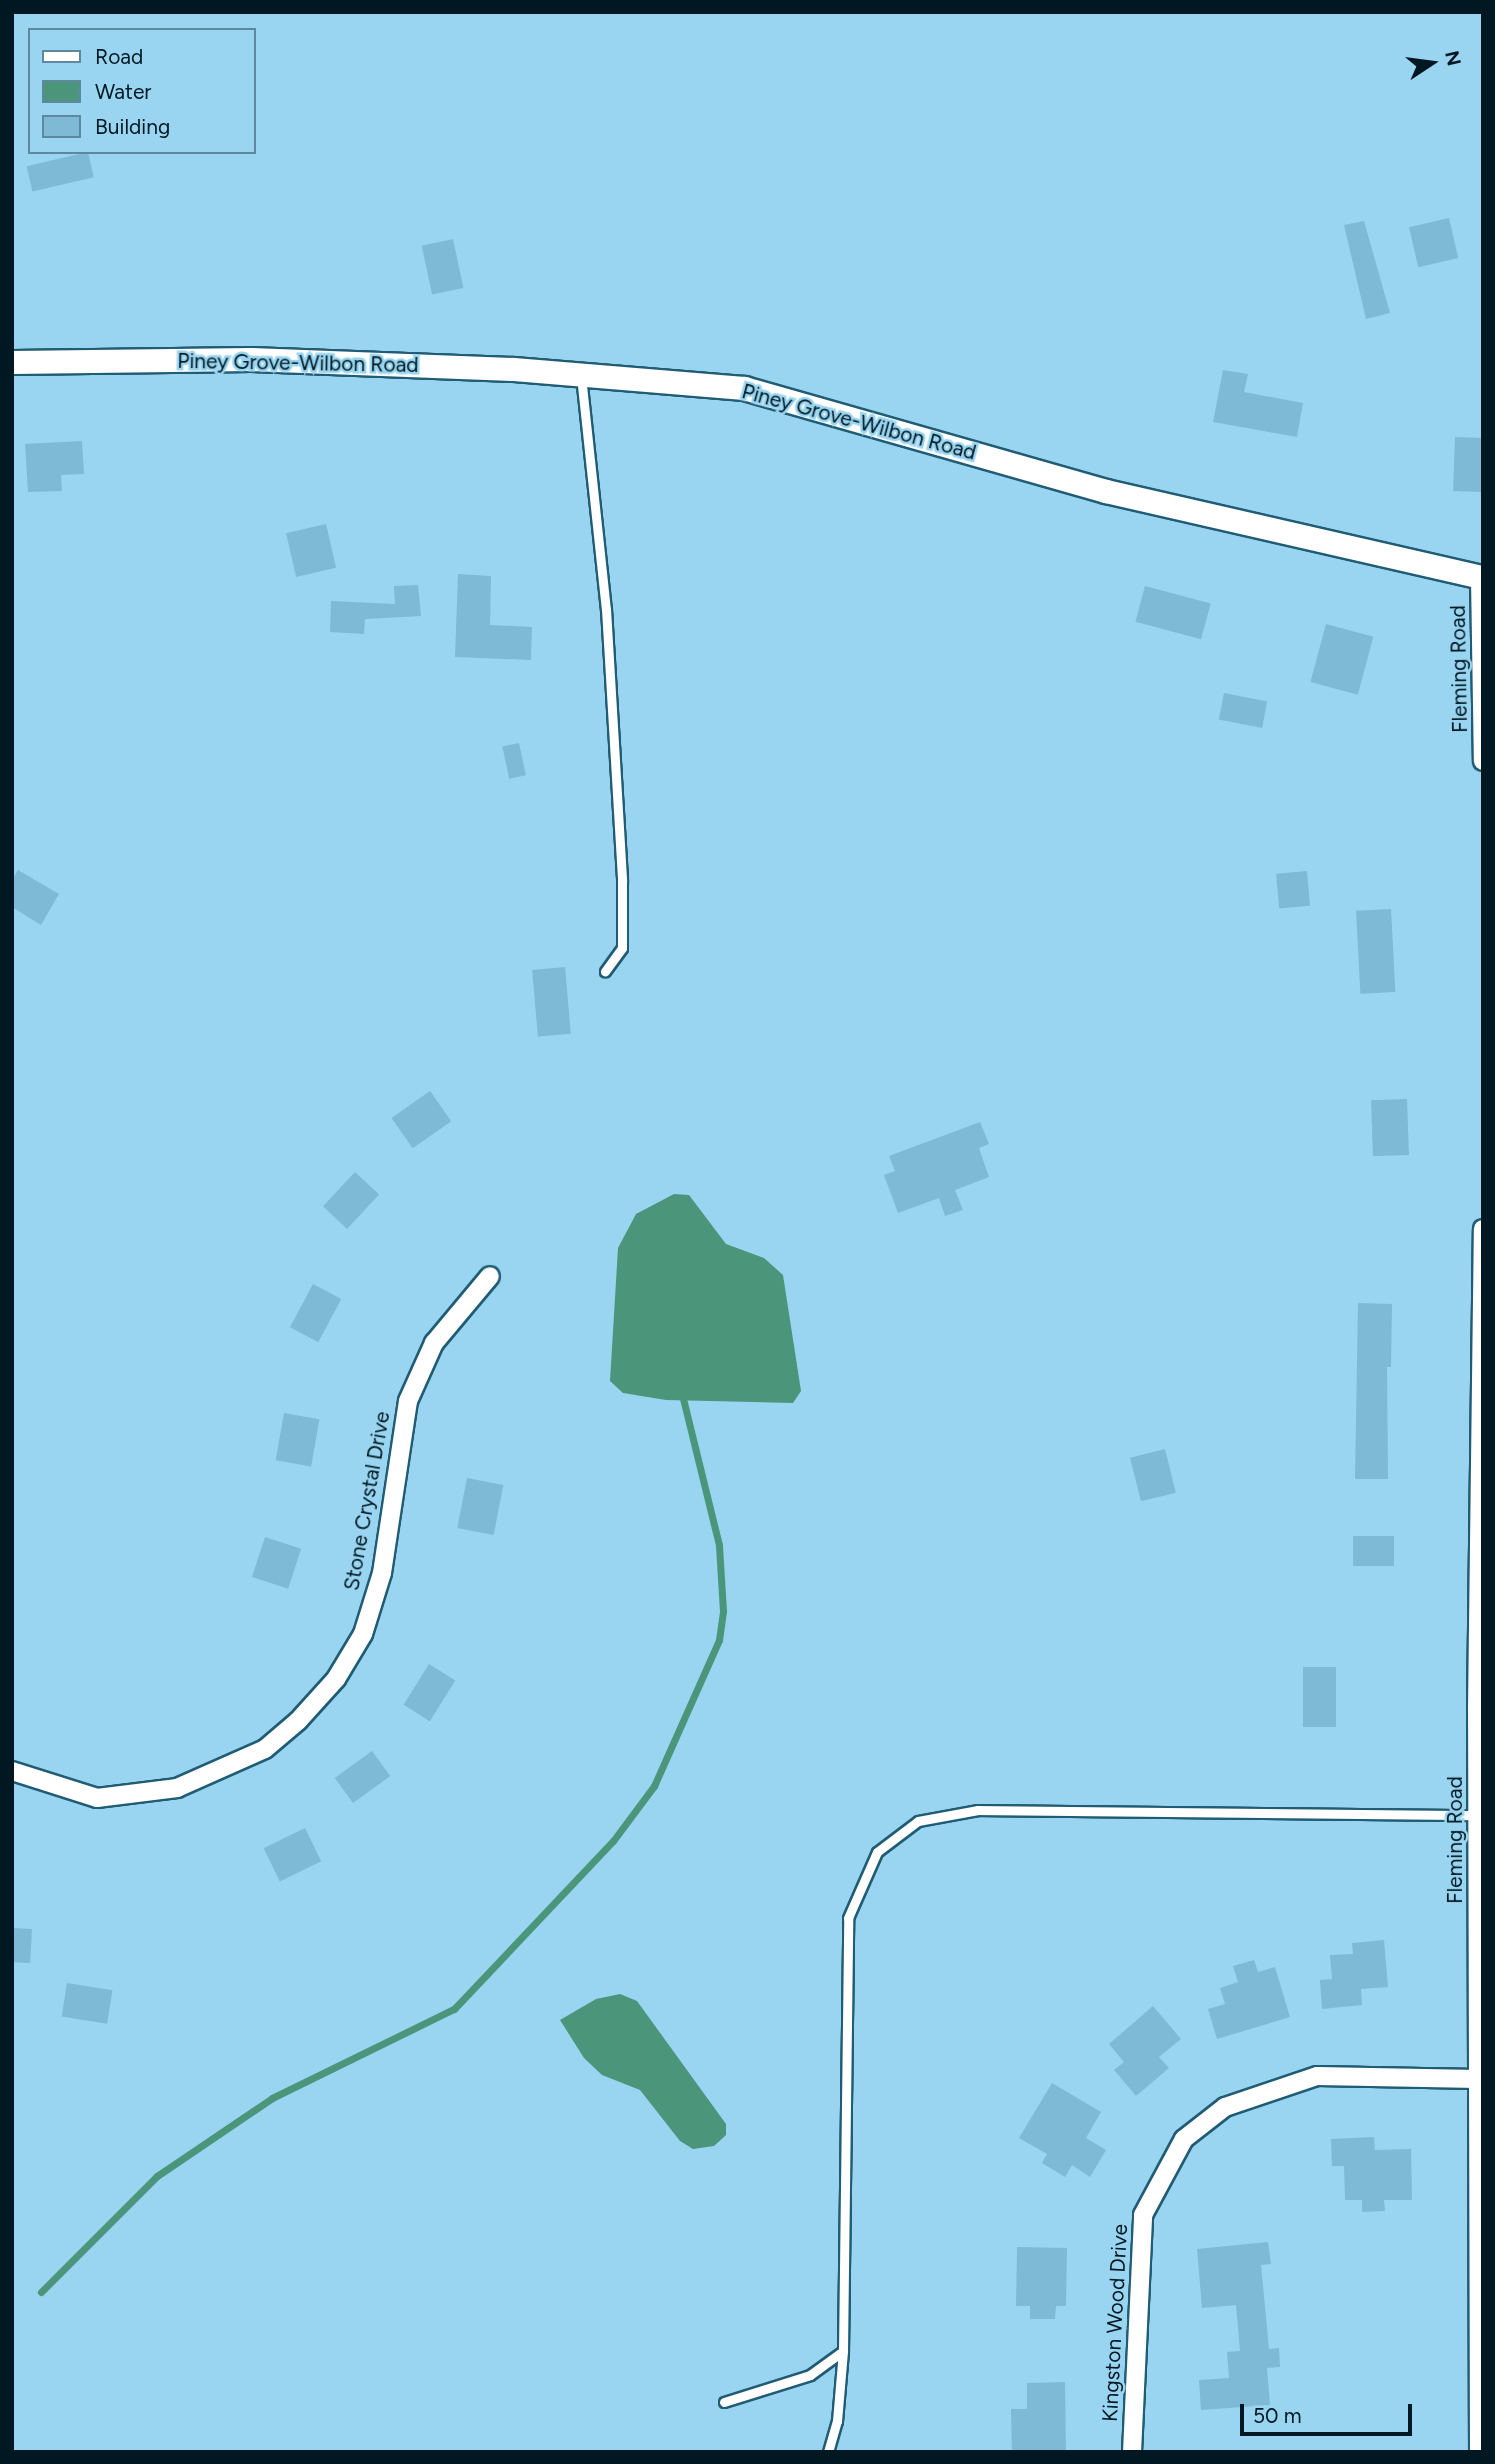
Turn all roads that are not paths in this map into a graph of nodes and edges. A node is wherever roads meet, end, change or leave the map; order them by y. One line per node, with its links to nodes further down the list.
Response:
1 (12, 362): 2 (street, Piney Grove-Wilbon Road)
2 (581, 375): 3 (street, Piney Grove-Wilbon Road); 5 (lane)
3 (1482, 577): 4 (street, Fleming Road)
4 (1483, 761)
5 (605, 971)
6 (1483, 1229): 9 (street, Fleming Road)
7 (490, 1276): 8 (street, Stone Crystal Drive)
8 (12, 1771)
9 (1477, 1815): 10 (street, Fleming Road); 11 (lane)
10 (1480, 2079): 14 (street, Kingston Wood Drive); 15 (street, Fleming Road)
11 (843, 2351): 12 (lane); 13 (lane)
12 (724, 2402)
13 (828, 2452)
14 (1132, 2452)
15 (1479, 2452)

